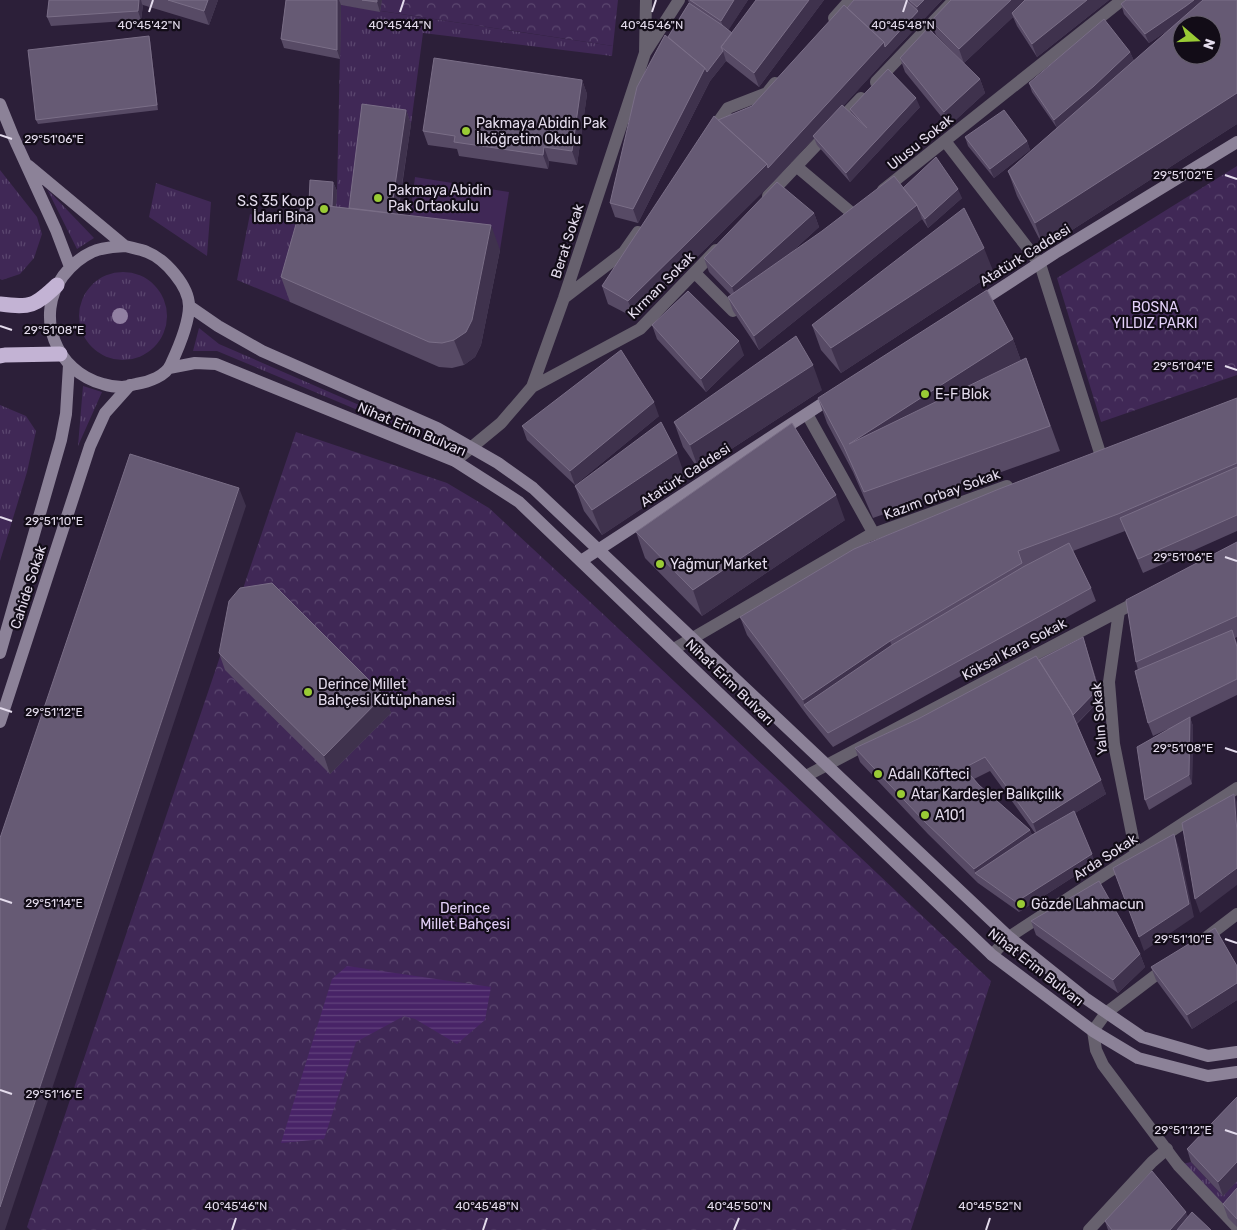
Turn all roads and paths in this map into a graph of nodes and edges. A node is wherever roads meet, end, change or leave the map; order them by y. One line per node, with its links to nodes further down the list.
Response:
1 (646, 0): 7 (street, Berat Sokak)
2 (679, 0): 7 (street)
3 (850, 0): 6 (street)
4 (954, 0): 14 (street)
5 (1122, 0): 11 (street, Ulusu Sokak)
6 (824, 28)
7 (645, 53): 26 (street, Berat Sokak)
8 (786, 71): 10 (street)
9 (0, 104): 13 (main road)
10 (705, 140)
11 (945, 142): 15 (street, Ulusu Sokak); 21 (street)
12 (1237, 142): 21 (main road, Atatürk Caddesi)
13 (26, 162): 20 (main road); 22 (main road)
14 (796, 166): 16 (street); 17 (street)
15 (876, 196)
16 (762, 202)
17 (853, 214)
18 (647, 220): 26 (street)
19 (722, 244): 23 (street, Kırman Sokak)
20 (125, 246): 22 (main road); 28 (main road)
21 (1040, 264): 29 (main road, Atatürk Caddesi); 38 (street)
22 (70, 267): 24 (main road)
23 (695, 273): 25 (street); 34 (street, Kırman Sokak)
24 (57, 285): 27 (highway); 31 (main road)
25 (755, 293)
26 (564, 298): 34 (street, Berat Sokak)
27 (0, 304)
28 (189, 306): 32 (main road); 37 (main road, Nihat Erim Bulvarı)
29 (964, 312)
30 (0, 356): 31 (highway)
31 (65, 360): 33 (main road); 48 (main road, Cahide Sokak)
32 (169, 368): 33 (main road); 39 (main road, Nihat Erim Bulvarı)
33 (130, 385): 49 (main road, Cahide Sokak)
34 (532, 387): 37 (street, Berat Sokak)
35 (848, 387): 36 (main road, Atatürk Caddesi)
36 (807, 414): 41 (street); 42 (main road, Atatürk Caddesi)
37 (472, 448): 39 (street, Berat Sokak); 42 (main road, Nihat Erim Bulvarı)
38 (1086, 458)
39 (455, 461): 43 (main road, Nihat Erim Bulvarı)
40 (1023, 480): 41 (street, Kazım Orbay Sokak)
41 (874, 534): 46 (street, Kazım Orbay Sokak)
42 (597, 549): 43 (main road, Atatürk Caddesi); 46 (main road, Nihat Erim Bulvarı)
43 (581, 561): 47 (main road, Nihat Erim Bulvarı)
44 (1153, 593): 45 (street, Köksal Kara Sokak)
45 (1119, 611): 50 (street, Köksal Kara Sokak); 53 (street, Yalın Sokak)
46 (692, 638): 47 (street, Kazım Orbay Sokak); 50 (main road, Nihat Erim Bulvarı)
47 (674, 649): 51 (main road, Nihat Erim Bulvarı)
48 (0, 653)
49 (0, 722)
50 (825, 764): 51 (street, Köksal Kara Sokak); 55 (main road, Nihat Erim Bulvarı)
51 (806, 776): 57 (main road, Nihat Erim Bulvarı)
52 (1237, 788): 53 (street, Arda Sokak)
53 (1136, 854): 55 (street, Arda Sokak)
54 (1237, 914): 56 (street)
55 (1009, 937): 57 (street, Arda Sokak); 59 (main road, Nihat Erim Bulvarı)
56 (1191, 948)
57 (992, 955): 60 (main road, Nihat Erim Bulvarı)
58 (1176, 960): 59 (street)
59 (1106, 1013): 60 (street); 61 (main road, Nihat Erim Bulvarı)
60 (1093, 1031): 62 (main road, Nihat Erim Bulvarı); 63 (street)
61 (1237, 1052)
62 (1237, 1072)
63 (1167, 1149): 64 (street); 65 (street)
64 (1237, 1227)
65 (1089, 1230)

